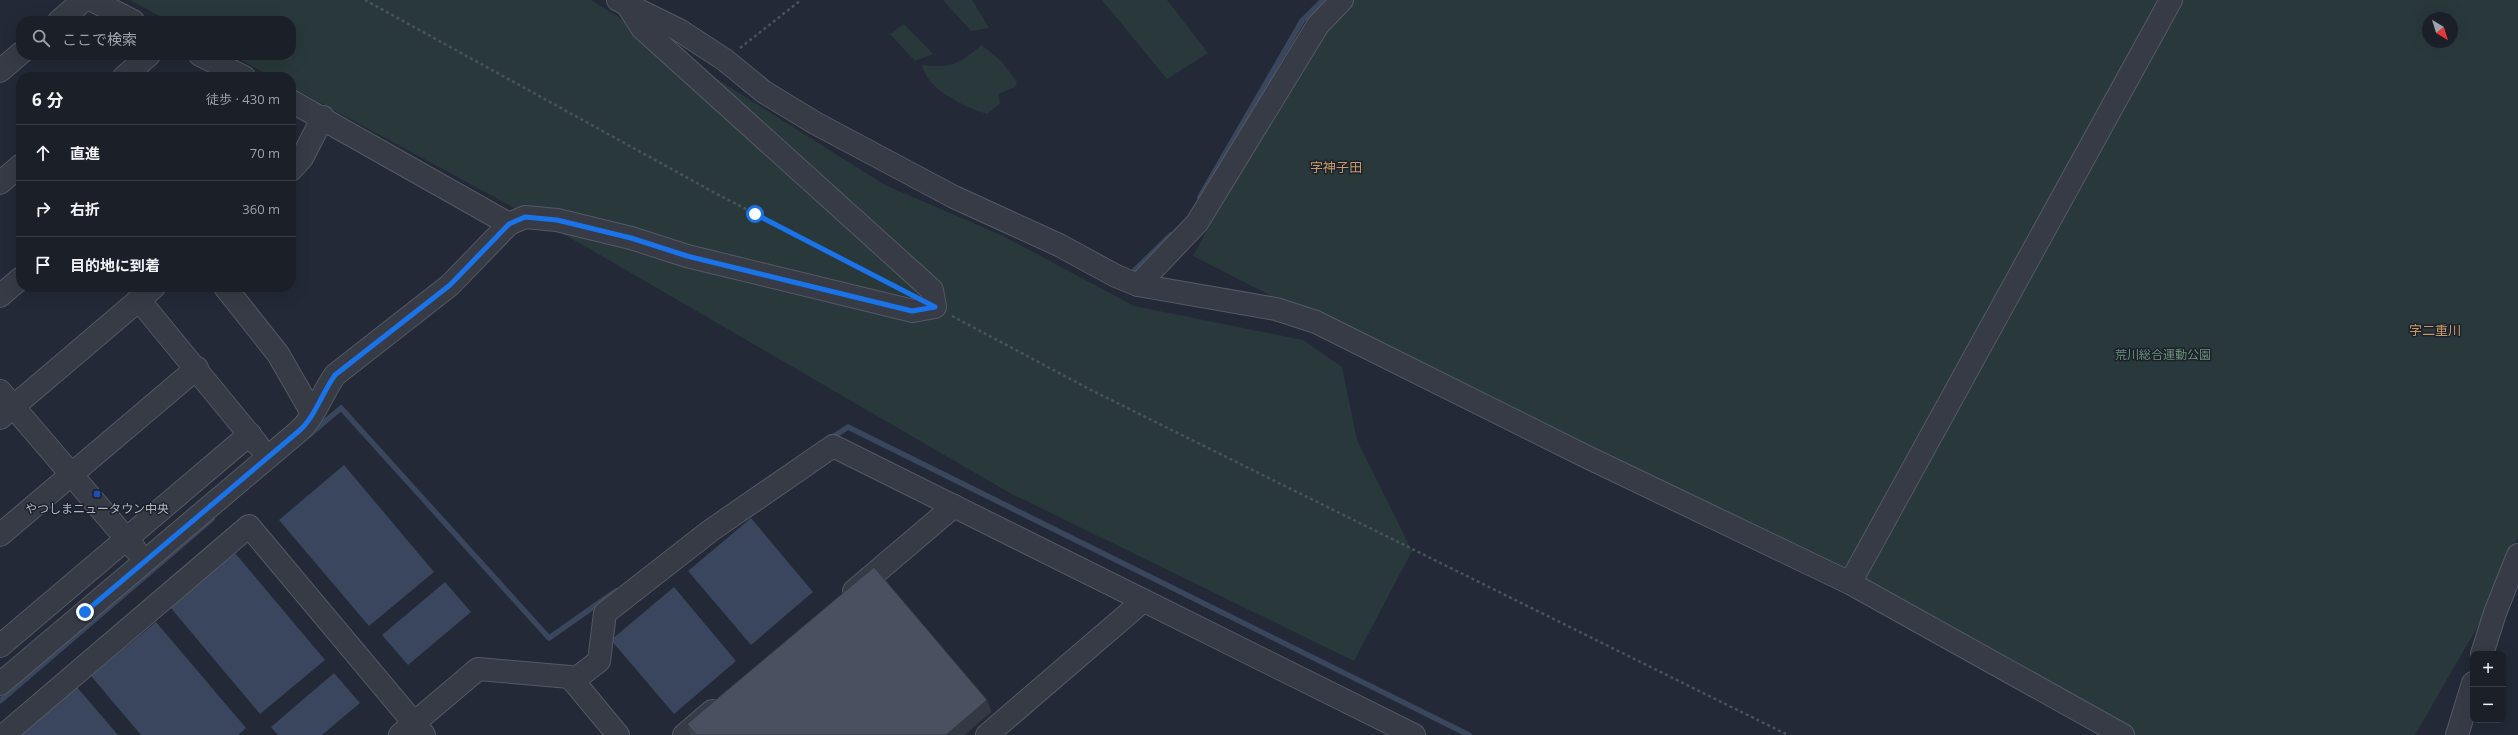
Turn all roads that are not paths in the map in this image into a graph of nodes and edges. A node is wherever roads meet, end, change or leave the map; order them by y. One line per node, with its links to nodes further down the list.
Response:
1 (84, 0): 6 (street)
2 (92, 0): 7 (street)
3 (1342, 0): 21 (street)
4 (2171, 0): 36 (street)
5 (623, 3): 19 (street); 21 (street)
6 (65, 16)
7 (123, 16)
8 (16, 57): 11 (street)
9 (143, 60): 12 (street)
10 (210, 60): 13 (street)
11 (0, 71)
12 (130, 72)
13 (234, 72)
14 (296, 104): 15 (street)
15 (323, 117): 16 (street); 19 (street)
16 (296, 165)
17 (16, 170): 18 (street)
18 (0, 183)
19 (509, 224): 27 (street)
20 (16, 282): 24 (street)
21 (1138, 286): 36 (street)
22 (229, 292): 27 (street)
23 (147, 293): 25 (street); 26 (street)
24 (0, 296)
25 (197, 368): 28 (street); 30 (street)
26 (5, 405): 30 (street)
27 (312, 413): 29 (street)
28 (250, 434): 29 (street); 33 (street)
29 (267, 458): 35 (street)
30 (71, 475): 32 (street); 33 (street)
31 (954, 506): 37 (street); 38 (street); 41 (street)
32 (0, 535)
33 (126, 538): 35 (street); 39 (street)
34 (2518, 555): 40 (street)
35 (145, 561): 42 (street)
36 (1850, 583): 52 (street)
37 (1143, 601): 45 (street); 50 (street)
38 (840, 603)
39 (0, 646)
40 (2483, 651)
41 (573, 681): 46 (street); 48 (street)
42 (0, 684)
43 (2472, 687): 53 (street)
44 (726, 699): 49 (street)
45 (1386, 730): 51 (street)
46 (413, 731): 47 (street)
47 (4, 735)
48 (618, 735)
49 (684, 735)
50 (987, 735)
51 (1414, 735)
52 (2123, 735)
53 (2457, 735)

